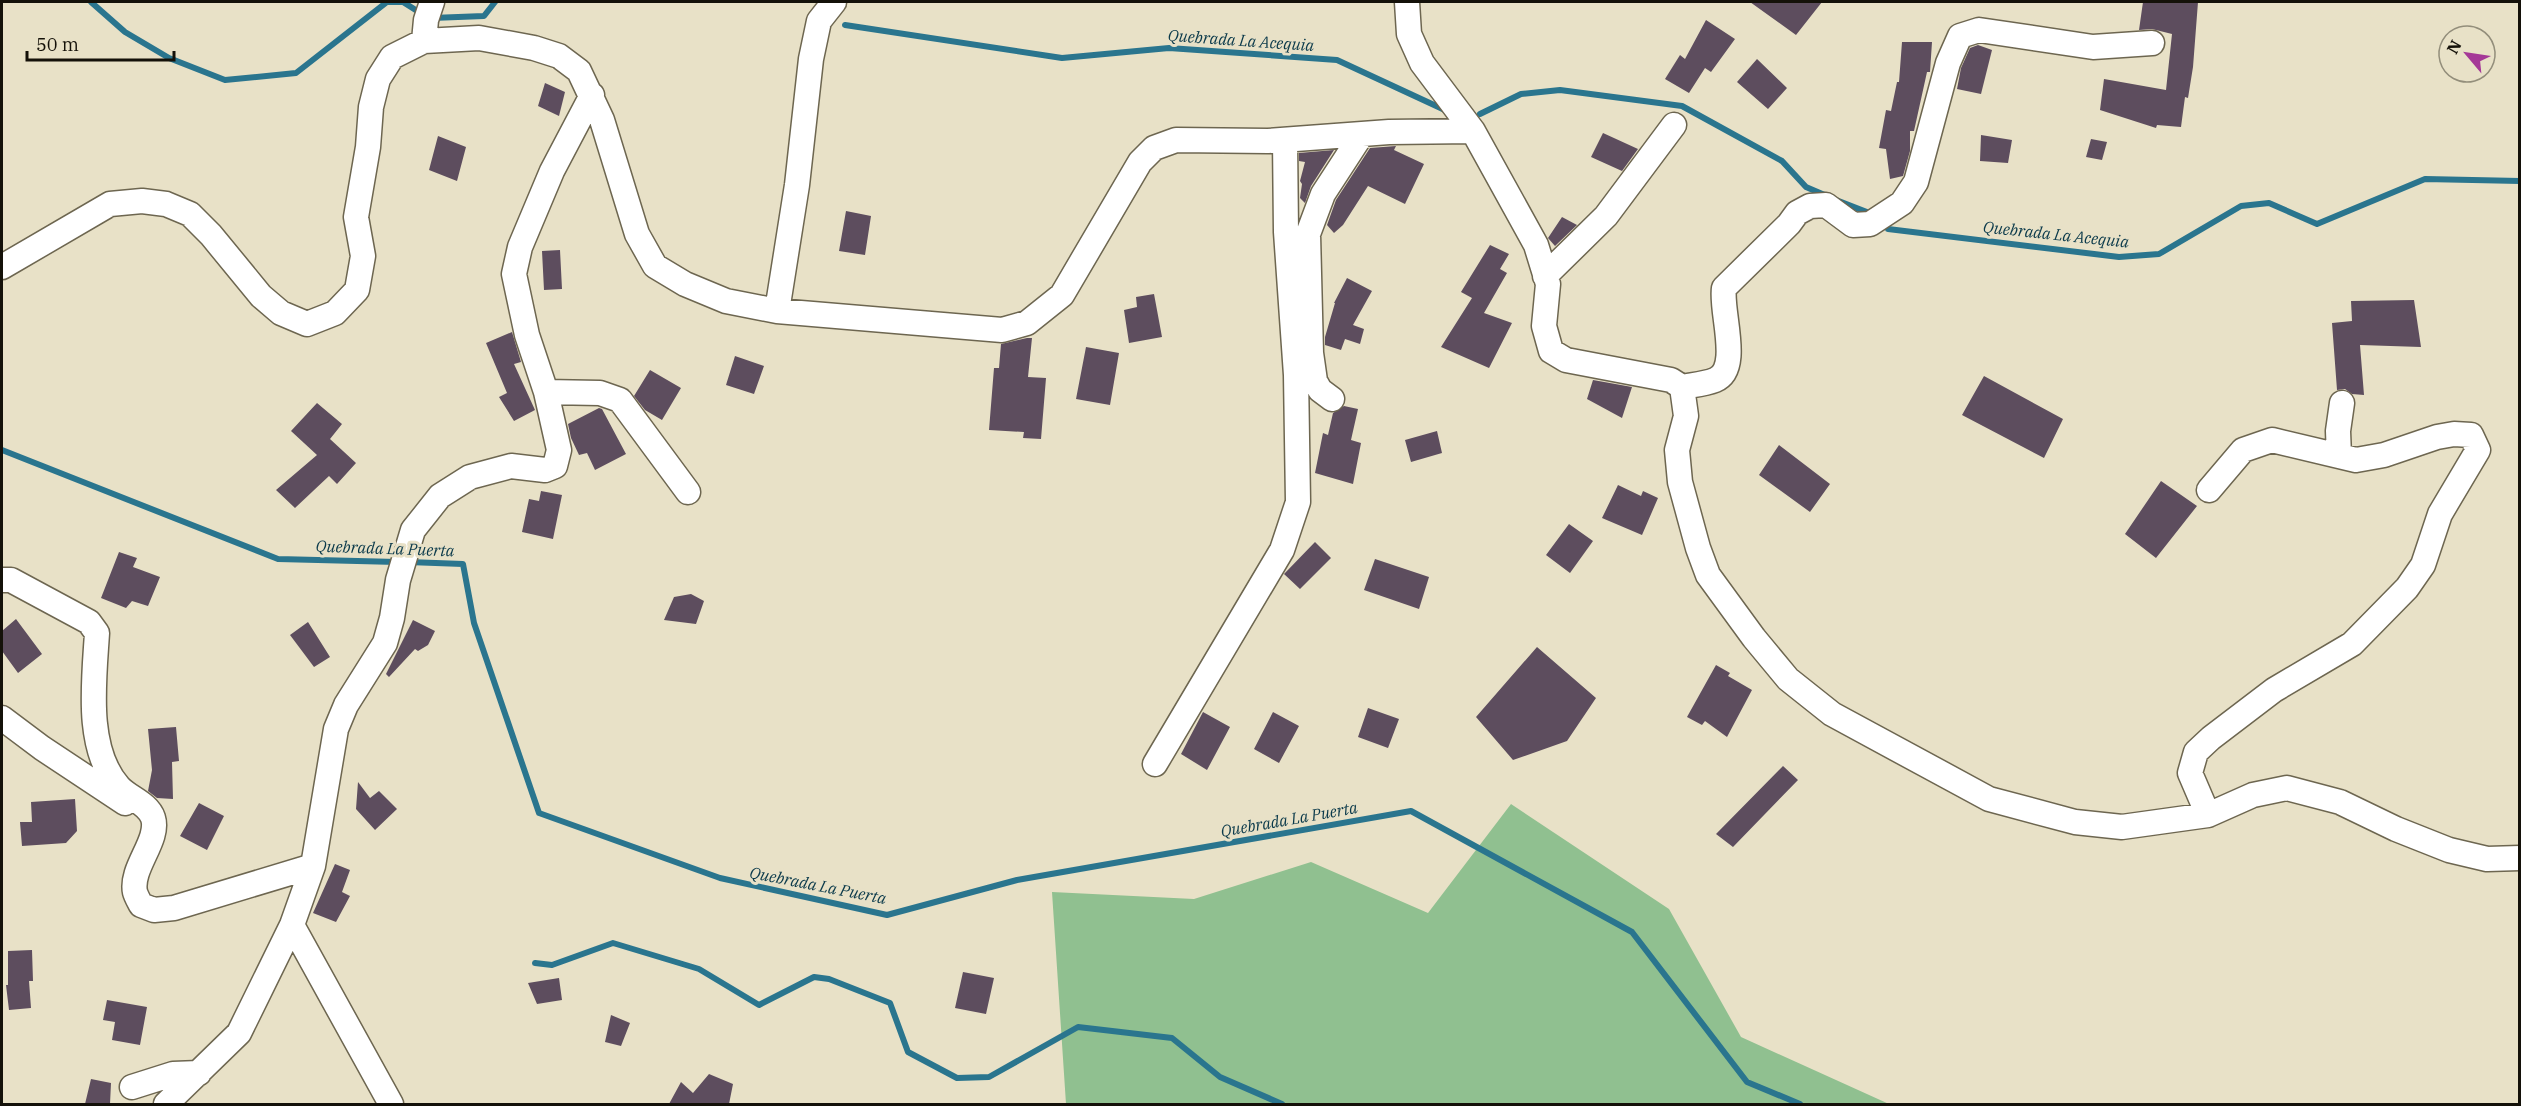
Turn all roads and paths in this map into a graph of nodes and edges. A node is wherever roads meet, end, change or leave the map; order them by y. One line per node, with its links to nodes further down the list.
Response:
1 (432, 2): 4 (street)
2 (834, 2): 13 (street)
3 (1407, 2): 8 (street)
4 (424, 41): 6 (street); 11 (street)
5 (2152, 43): 14 (street)
6 (591, 95): 13 (street); 15 (street)
7 (1674, 124): 12 (street)
8 (1473, 131): 9 (street); 12 (street)
9 (1362, 134): 10 (street); 16 (street)
10 (1284, 140): 13 (street); 23 (street)
11 (2, 267)
12 (1545, 276): 14 (street)
13 (777, 311)
14 (1682, 387): 24 (street)
15 (546, 392): 20 (street); 27 (street)
16 (1332, 399)
17 (2342, 403): 18 (street)
18 (2339, 456): 19 (street); 24 (street)
19 (2209, 490)
20 (688, 492)
21 (2, 580): 25 (street)
22 (7, 730): 25 (street)
23 (1155, 764)
24 (2208, 815): 26 (street)
25 (153, 817): 27 (street)
26 (2520, 858)
27 (313, 866): 28 (street)
28 (292, 925): 29 (street); 32 (street)
29 (199, 1073): 30 (street); 31 (street)
30 (132, 1087)
31 (166, 1104)
32 (391, 1104)

